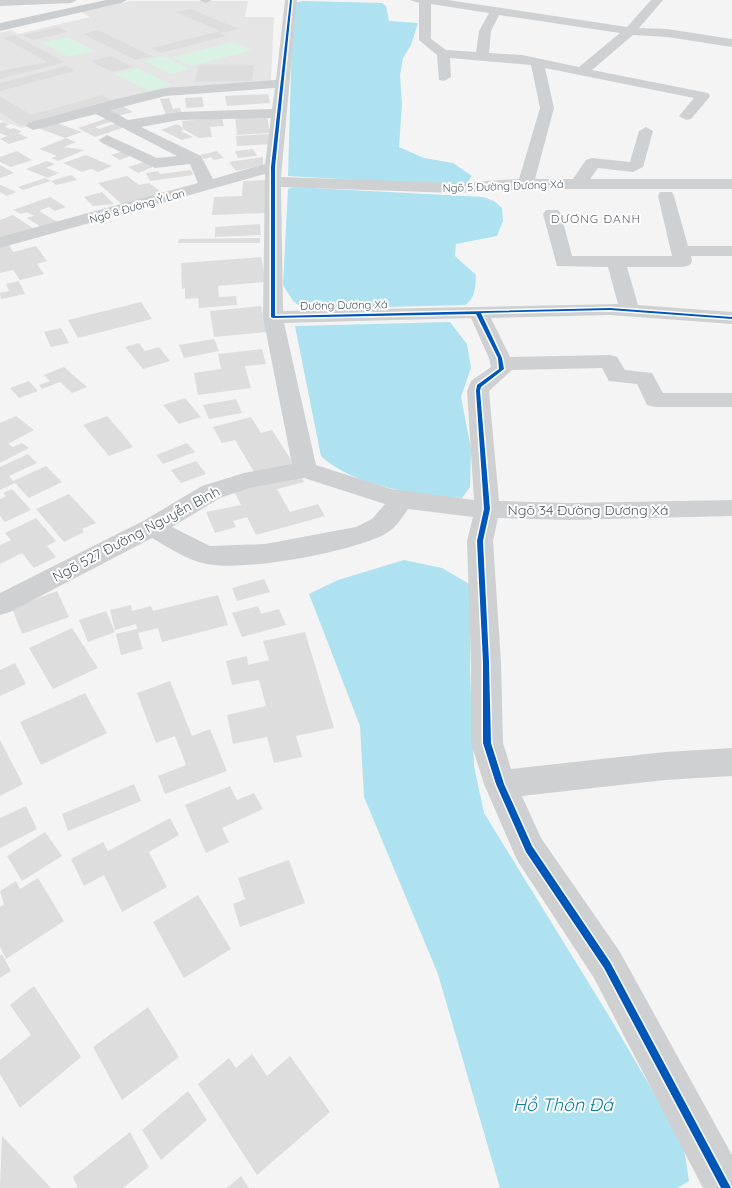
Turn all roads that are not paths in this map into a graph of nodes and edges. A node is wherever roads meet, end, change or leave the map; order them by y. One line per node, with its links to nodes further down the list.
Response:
1 (71, 0): 8 (street)
2 (122, 0): 10 (main road)
3 (290, 0): 18 (street)
4 (416, 0): 5 (street)
5 (425, 0): 7 (street); 13 (street)
6 (657, 0): 11 (street)
7 (455, 2): 9 (street)
8 (0, 3)
9 (496, 10): 11 (street); 14 (street)
10 (0, 27)
11 (630, 31): 12 (street); 16 (street)
12 (732, 43)
13 (443, 54): 14 (street); 17 (street)
14 (482, 57): 15 (street)
15 (537, 63): 16 (street); 28 (street)
16 (582, 72): 21 (street)
17 (444, 78)
18 (282, 84): 19 (street); 20 (street)
19 (98, 109): 22 (street); 23 (street)
20 (279, 113): 22 (street); 27 (street)
21 (686, 116)
22 (126, 125): 26 (street)
23 (32, 126)
24 (646, 131): 29 (street)
25 (108, 140): 26 (street)
26 (195, 159): 31 (street)
27 (273, 175): 28 (street, Ngõ 5 Đường Dương Xá); 31 (street, Ngõ 8 Đường Ỷ Lan); 40 (street)
28 (526, 184): 29 (street, Ngõ 5 Đường Dương Xá)
29 (578, 184): 30 (street, Ngõ 5 Đường Dương Xá)
30 (732, 184)
31 (208, 186): 34 (street, Ngõ 8 Đường Ỷ Lan)
32 (666, 196): 35 (street)
33 (552, 214): 37 (street)
34 (0, 243)
35 (681, 251): 36 (street); 37 (street)
36 (732, 251)
37 (616, 262): 38 (street)
38 (630, 311): 39 (street, Đường Dương Xá); 41 (street, Đường Dương Xá)
39 (474, 312): 40 (street, Đường Dương Xá); 42 (street)
40 (273, 317): 44 (street)
41 (732, 318)
42 (501, 364): 43 (street); 47 (street)
43 (732, 400)
44 (305, 470): 45 (street, Ngõ 34 Đường Dương Xá); 48 (street, Ngõ 527 Đường Nguyễn Bình)
45 (402, 499): 47 (street, Ngõ 34 Đường Dương Xá); 48 (street)
46 (732, 508): 47 (street, Ngõ 34 Đường Dương Xá)
47 (487, 509): 51 (street)
48 (152, 527): 49 (street, Ngõ 527 Đường Nguyễn Bình)
49 (0, 605)
50 (732, 762): 51 (street)
51 (500, 784): 52 (street)
52 (726, 1188)

